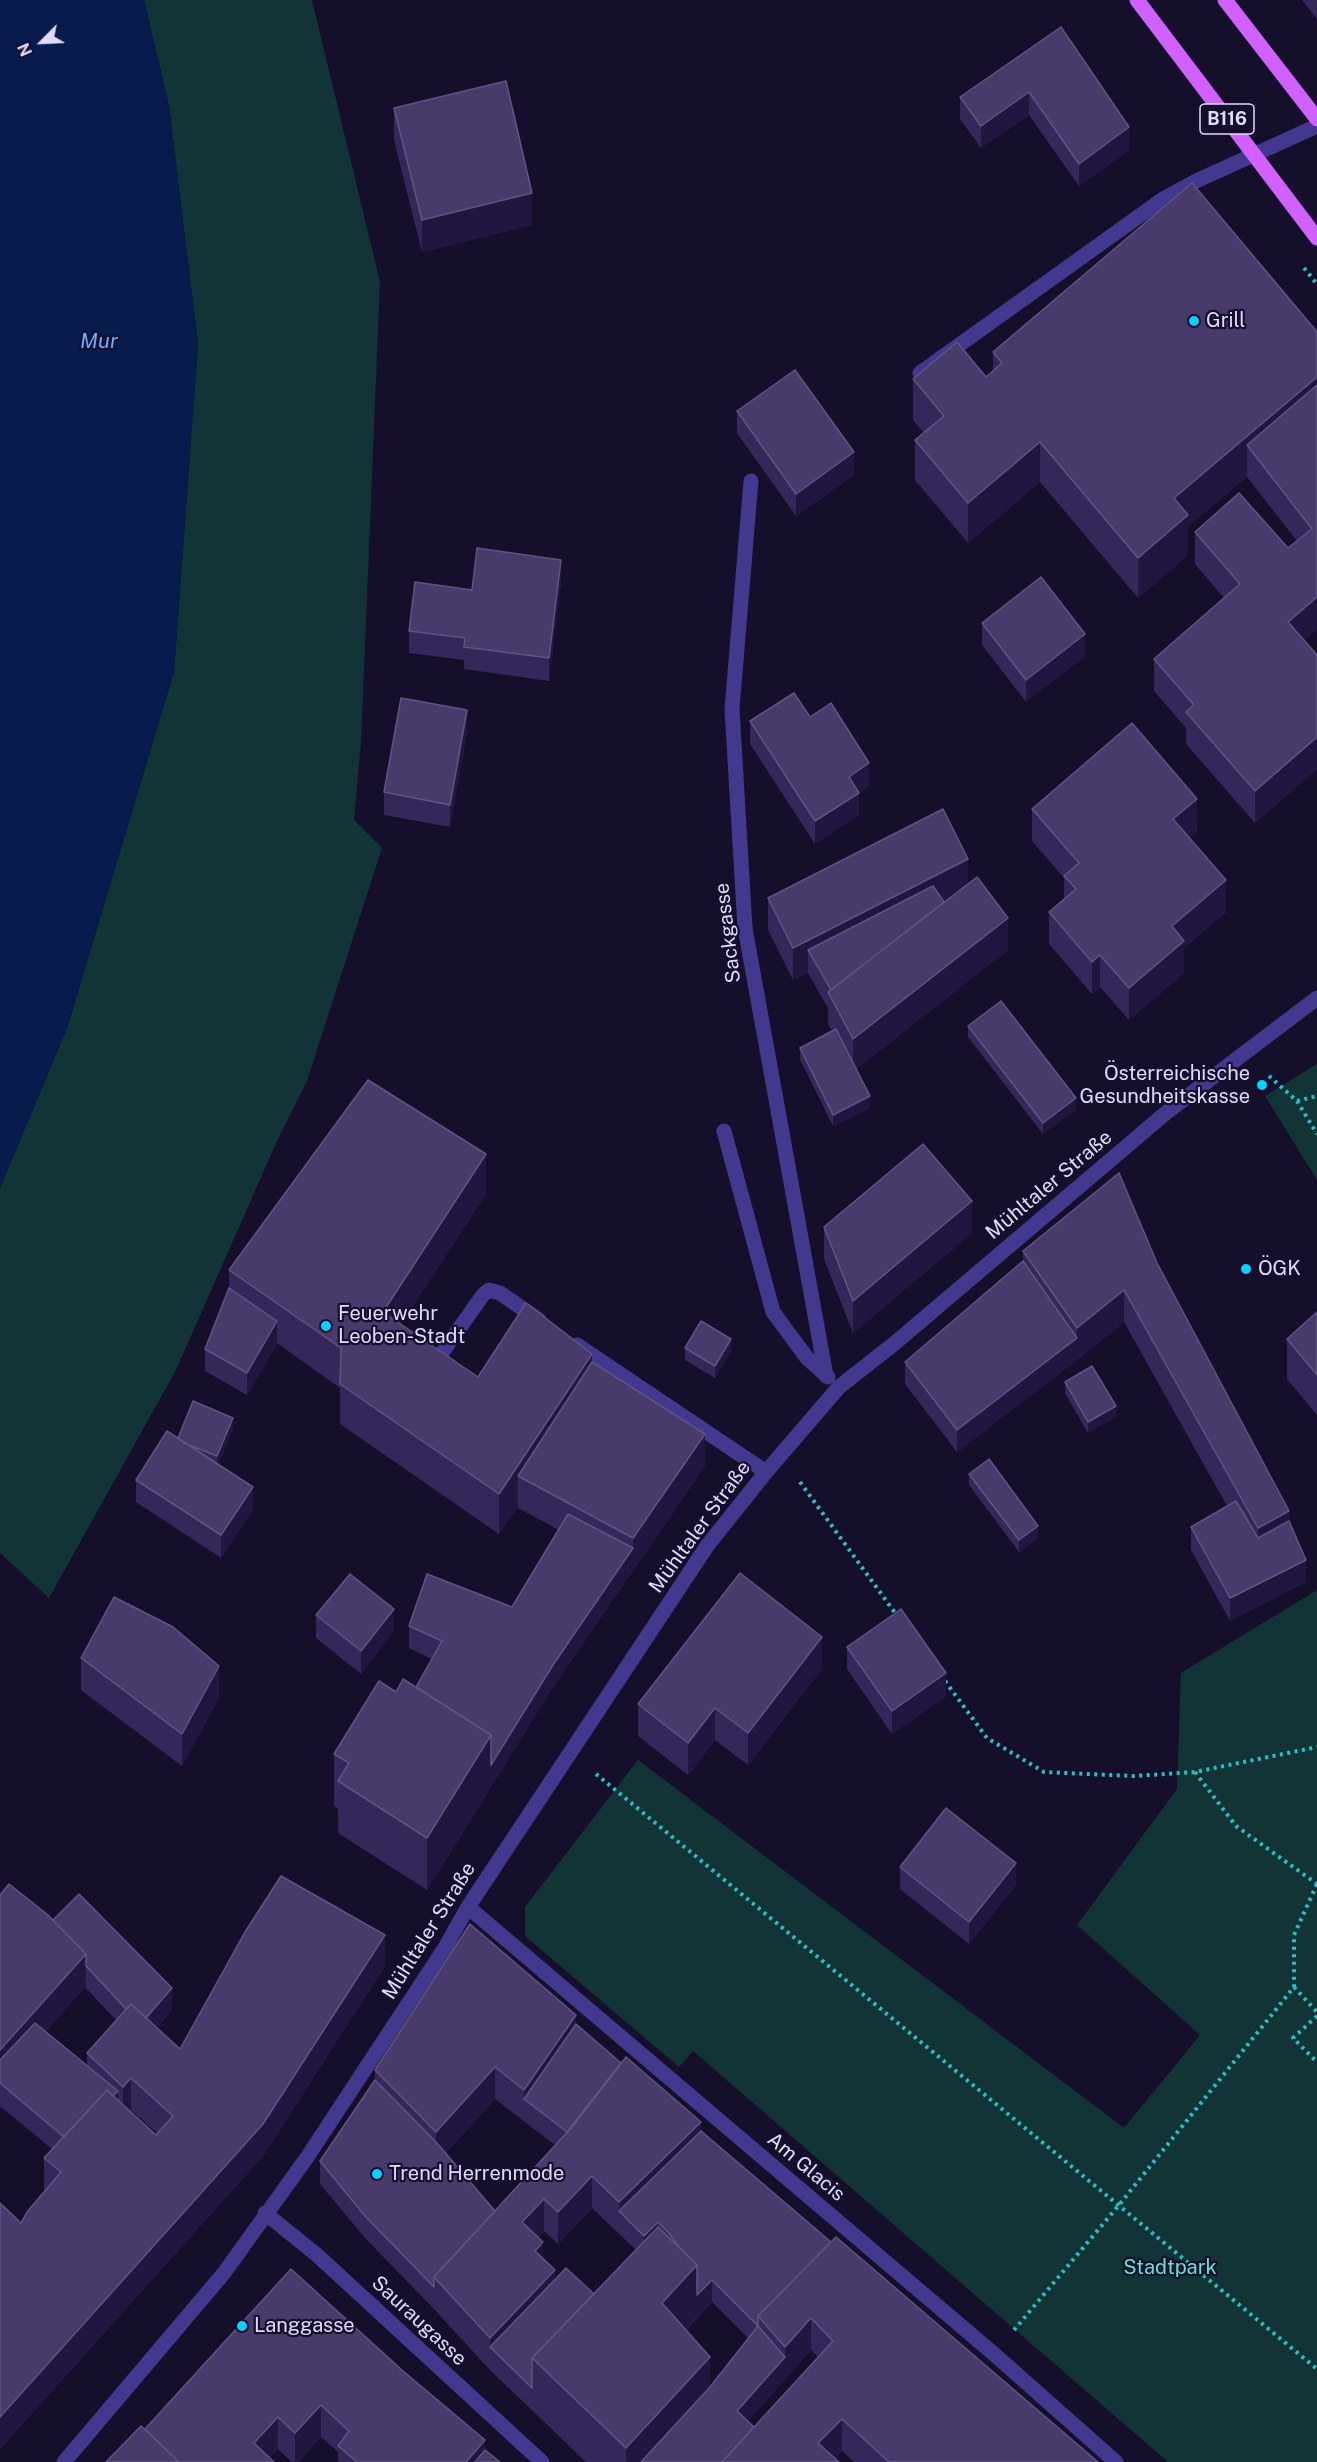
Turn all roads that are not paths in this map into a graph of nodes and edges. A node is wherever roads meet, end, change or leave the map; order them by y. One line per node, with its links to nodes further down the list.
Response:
1 (1137, 0): 5 (main road, B116)
2 (1225, 0): 3 (main road)
3 (1317, 119)
4 (1317, 126): 5 (street)
5 (1254, 155): 6 (main road, B116); 7 (street)
6 (1317, 238)
7 (920, 374)
8 (751, 481): 14 (street, Sackgasse)
9 (1317, 998): 15 (street, Mühltaler Straße)
10 (724, 1131): 14 (street)
11 (549, 1326): 13 (street)
12 (568, 1339): 16 (street)
13 (439, 1357)
14 (826, 1376): 15 (street)
15 (839, 1387): 16 (street, Mühltaler Straße)
16 (766, 1472): 17 (street, Mühltaler Straße)
17 (468, 1907): 18 (street, Mühltaler Straße); 21 (street, Am Glacis)
18 (265, 2213): 19 (street); 20 (street, Sauraugasse)
19 (64, 2462)
20 (542, 2462)
21 (1116, 2462)

